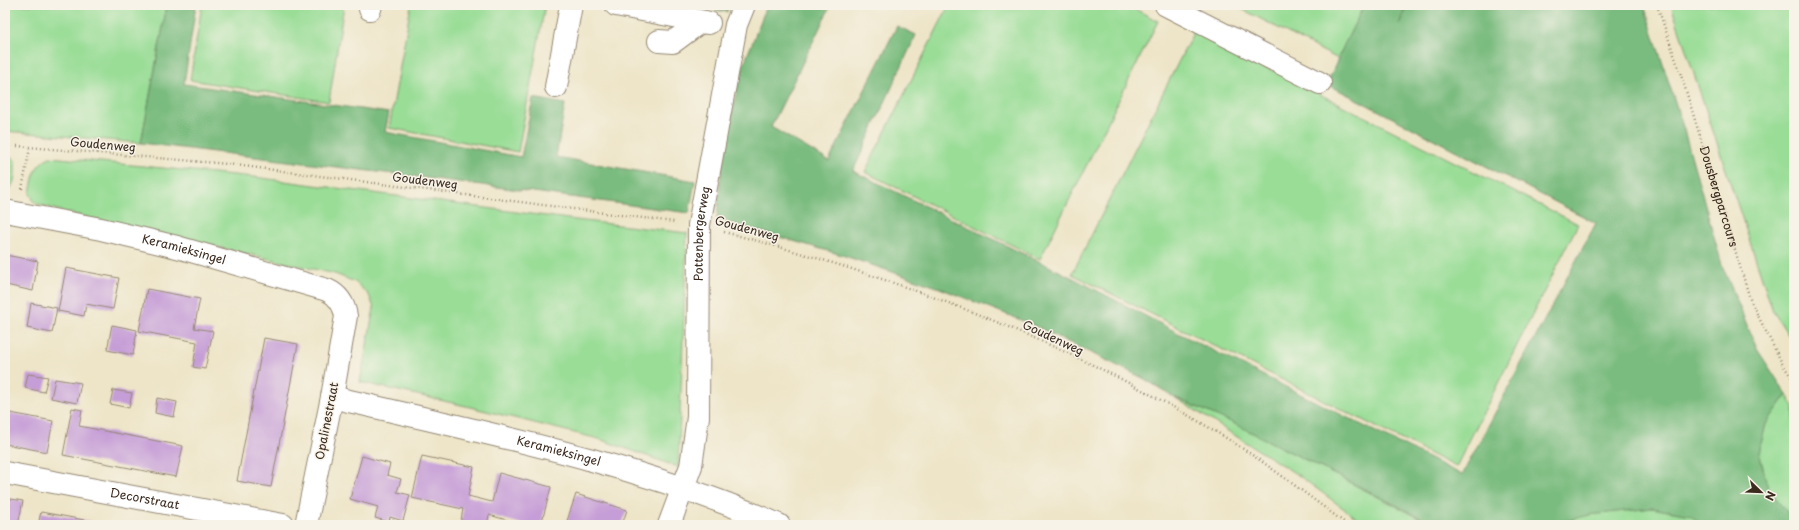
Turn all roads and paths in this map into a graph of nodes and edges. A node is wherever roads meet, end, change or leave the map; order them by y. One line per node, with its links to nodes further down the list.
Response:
1 (571, 5): 10 (street)
2 (616, 5): 6 (street)
3 (744, 5): 7 (street, Pottenbergerweg)
4 (1166, 5): 9 (street)
5 (1657, 5): 16 (path, Dousbergparcours)
6 (705, 22): 7 (street); 8 (street)
7 (736, 25): 14 (street, Pottenbergerweg)
8 (659, 41)
9 (1320, 83)
10 (556, 87)
11 (5, 145): 12 (path, Goudenweg)
12 (30, 148): 13 (path); 14 (path, Goudenweg)
13 (11, 212): 15 (street, Keramieksingel)
14 (699, 225): 19 (street, Pottenbergerweg); 24 (path, Goudenweg)
15 (346, 316): 17 (street, Opalinestraat)
16 (1794, 381)
17 (332, 397): 19 (street, Keramieksingel); 21 (street, Opalinestraat)
18 (5, 473): 20 (street, Decorstraat)
19 (684, 487): 22 (street); 23 (street, Keramieksingel)
20 (283, 525)
21 (306, 525)
22 (669, 525)
23 (779, 525)
24 (1348, 525)

